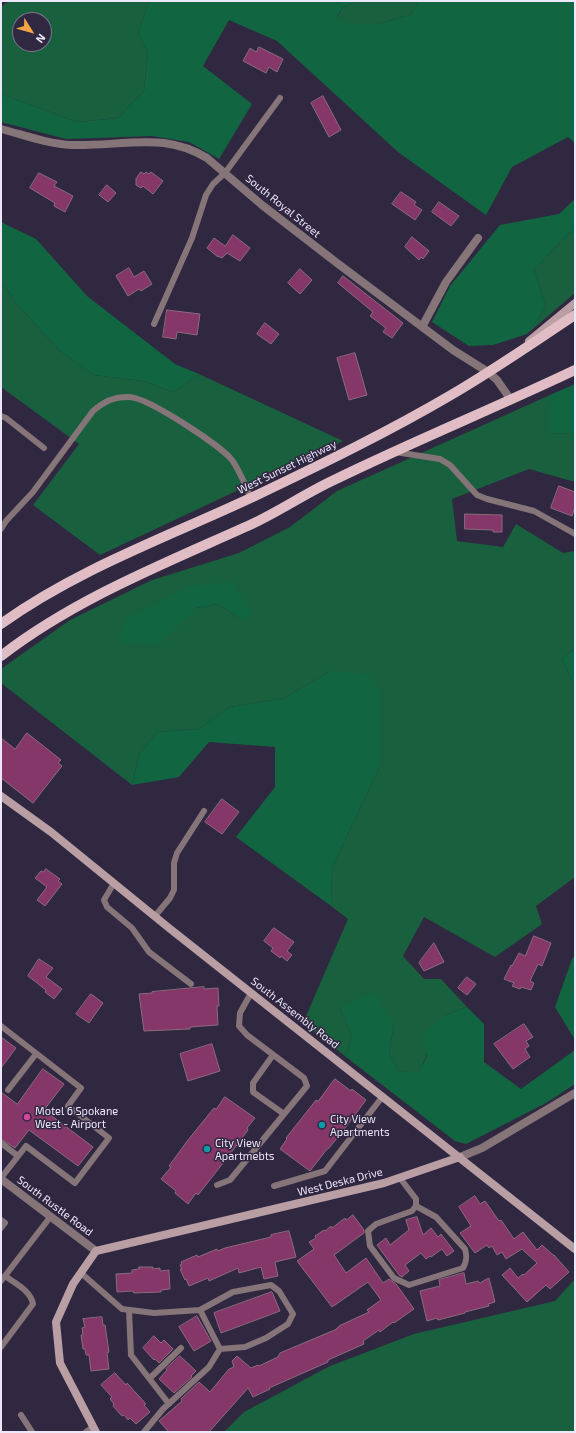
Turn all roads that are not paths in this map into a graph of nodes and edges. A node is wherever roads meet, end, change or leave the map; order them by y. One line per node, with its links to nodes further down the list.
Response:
1 (280, 98): 3 (lane)
2 (1, 129): 3 (street, South Royal Street)
3 (225, 173): 7 (lane); 8 (street, South Royal Street)
4 (478, 238): 8 (street)
5 (575, 303): 9 (street)
6 (575, 314): 9 (main road, West Sunset Highway)
7 (154, 324)
8 (422, 327): 11 (street, South Royal Street)
9 (506, 360): 11 (main road, West Sunset Highway)
10 (575, 370): 12 (main road)
11 (488, 372): 12 (street, South Royal Street); 16 (main road, West Sunset Highway)
12 (511, 400): 15 (main road)
13 (1, 416): 14 (lane)
14 (44, 448)
15 (395, 452): 18 (lane); 20 (main road)
16 (250, 498): 17 (lane); 19 (main road, West Sunset Highway)
17 (1, 529)
18 (575, 534)
19 (1, 624)
20 (1, 656)
21 (1, 796): 23 (street, South Assembly Road)
22 (204, 811): 24 (lane)
23 (114, 883): 24 (street, South Assembly Road); 25 (lane)
24 (155, 916): 26 (street, South Assembly Road)
25 (191, 984)
26 (251, 993): 29 (lane); 32 (street, South Assembly Road)
27 (1, 1026): 28 (lane)
28 (36, 1054): 30 (lane); 35 (lane)
29 (273, 1055): 33 (lane); 33 (lane)
30 (8, 1090)
31 (575, 1093): 36 (street, West Deska Drive)
32 (383, 1096): 36 (street, South Assembly Road); 40 (lane)
33 (284, 1114): 39 (lane)
34 (1, 1143): 35 (lane)
35 (18, 1156): 37 (lane)
36 (460, 1157): 38 (street, West Deska Drive); 45 (street, South Assembly Road)
37 (1, 1178): 42 (street, South Rustle Road)
38 (400, 1178): 41 (lane); 46 (street, West Deska Drive)
39 (217, 1184)
40 (274, 1186)
41 (416, 1206): 41 (lane)
42 (51, 1216): 46 (street, South Rustle Road); 48 (lane)
43 (1, 1220): 44 (lane)
44 (1, 1228)
45 (575, 1249)
46 (96, 1251): 47 (street)
47 (81, 1273): 49 (lane); 57 (street)
48 (3, 1278): 51 (lane)
49 (129, 1310): 50 (lane); 54 (lane)
50 (200, 1310): 53 (lane); 53 (lane)
51 (1, 1347)
52 (181, 1348): 54 (lane)
53 (220, 1349): 55 (lane)
54 (150, 1378): 55 (lane)
55 (169, 1404): 60 (lane)
56 (21, 1415): 58 (lane)
57 (95, 1430): 59 (lane)
58 (32, 1432)
59 (86, 1432)
60 (144, 1432)

